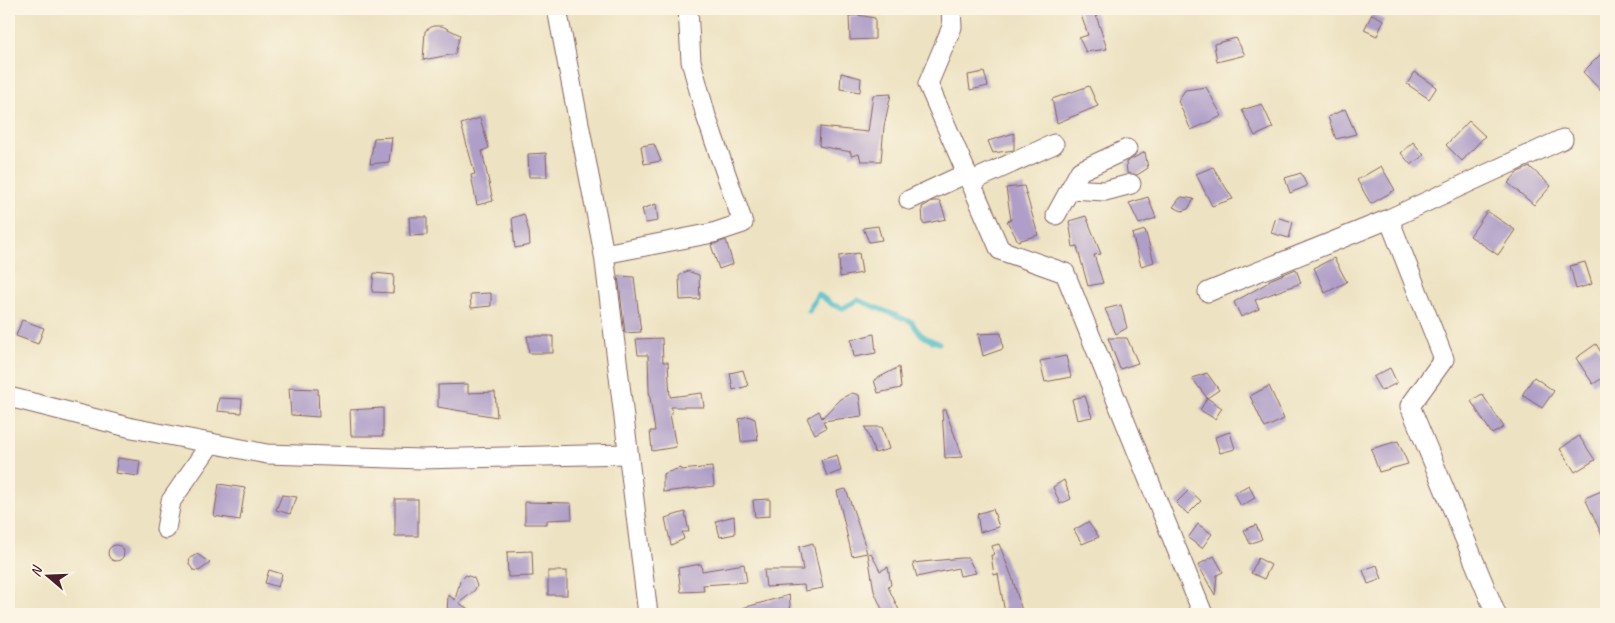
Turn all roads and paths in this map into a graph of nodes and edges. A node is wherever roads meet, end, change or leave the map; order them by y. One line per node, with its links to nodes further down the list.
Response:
1 (557, 9): 13 (street)
2 (688, 9): 13 (street)
3 (951, 9): 7 (street)
4 (1563, 139): 12 (street)
5 (1054, 144): 7 (street)
6 (1127, 149): 9 (street)
7 (968, 178): 10 (street); 20 (street)
8 (1131, 184): 9 (street)
9 (1070, 189): 11 (street)
10 (909, 200)
11 (1056, 215)
12 (1389, 219): 14 (street); 21 (street)
13 (604, 254): 17 (street)
14 (1208, 292)
15 (9, 397): 16 (street)
16 (211, 443): 17 (street); 18 (street)
17 (627, 454): 19 (street)
18 (166, 529)
19 (648, 614)
20 (1202, 614)
21 (1496, 614)

